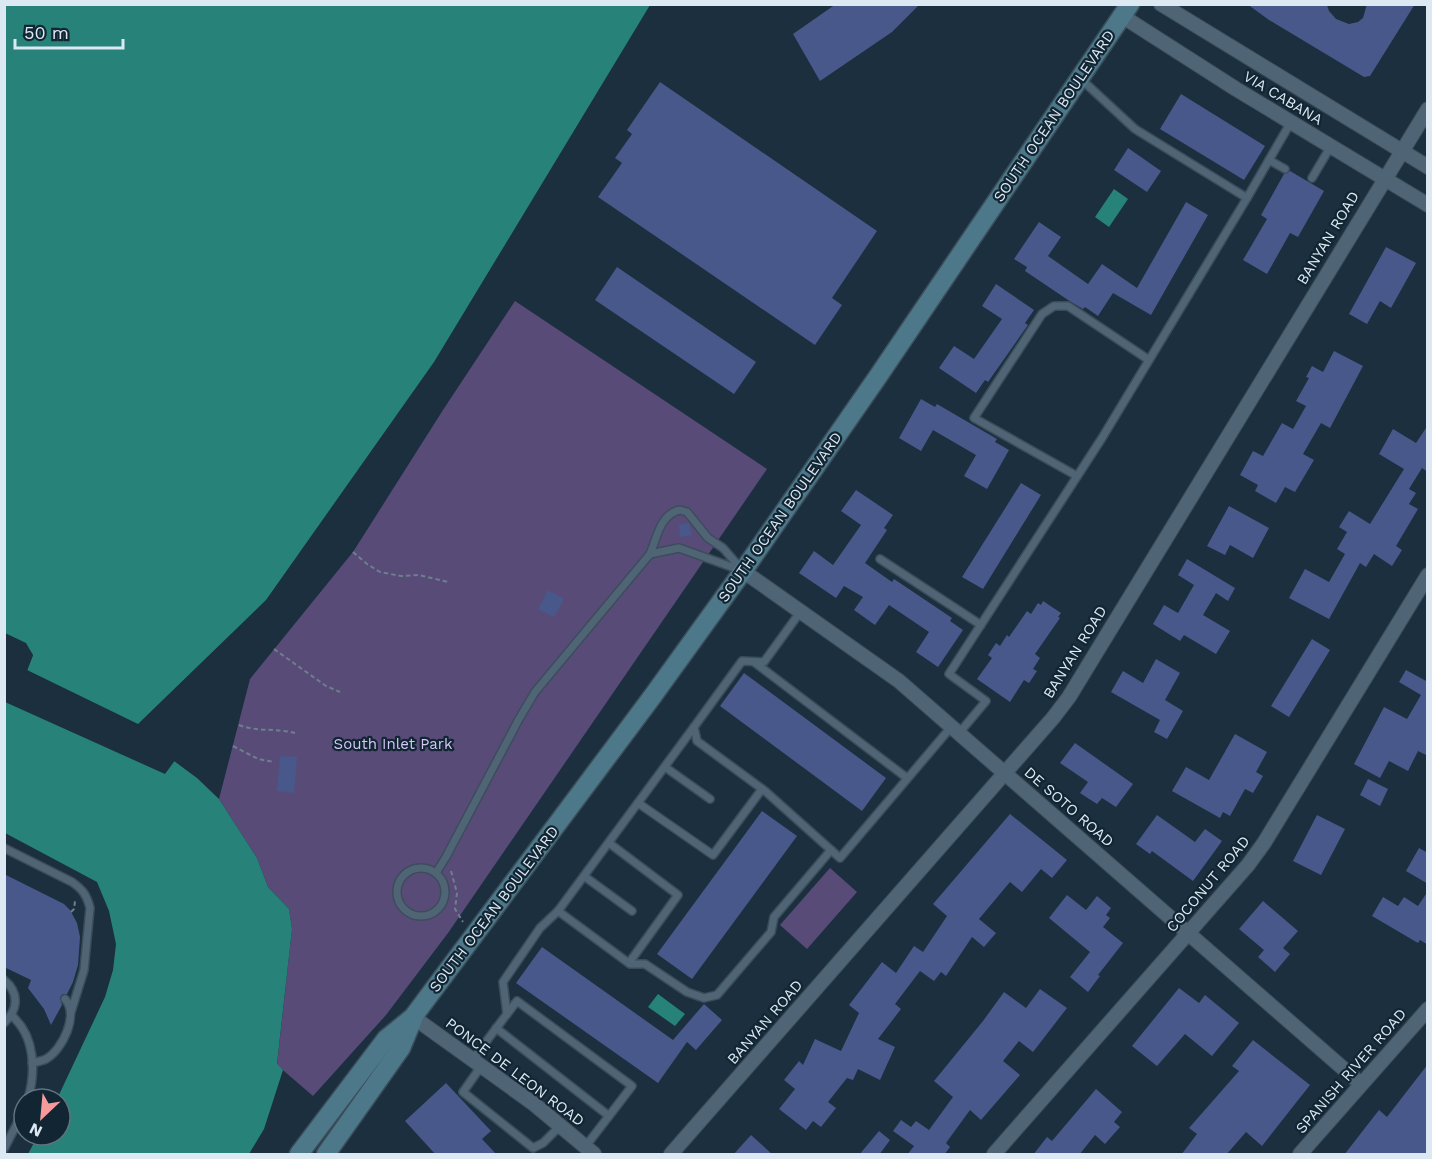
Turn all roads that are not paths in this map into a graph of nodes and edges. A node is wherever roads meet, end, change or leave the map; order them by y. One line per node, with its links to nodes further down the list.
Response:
1 (1161, 4): 7 (street, VIA CABANA)
2 (1126, 10): 3 (main road, SOUTH OCEAN BOULEVARD); 5 (street, VIA CABANA)
3 (1080, 78): 13 (lane); 19 (main road, SOUTH OCEAN BOULEVARD)
4 (1428, 109): 7 (street, BANYAN ROAD)
5 (1291, 122): 6 (street, VIA CABANA); 8 (lane)
6 (1331, 146): 11 (lane); 12 (street, VIA CABANA)
7 (1401, 151): 9 (street, VIA CABANA); 12 (street, BANYAN ROAD)
8 (1269, 160): 10 (lane); 13 (lane)
9 (1428, 166)
10 (1285, 169)
11 (1311, 178)
12 (1384, 179): 14 (street, VIA CABANA); 27 (street, BANYAN ROAD)
13 (1247, 198): 15 (lane)
14 (1428, 205)
15 (1149, 360): 16 (lane); 16 (lane)
16 (1077, 476): 22 (lane)
17 (650, 554): 19 (lane); 19 (lane); 35 (lane)
18 (880, 559): 22 (lane)
19 (743, 571): 21 (street, DE SOTO ROAD); 47 (main road, SOUTH OCEAN BOULEVARD)
20 (1428, 575): 39 (street, COCONUT ROAD)
21 (801, 611): 23 (lane); 25 (street, DE SOTO ROAD)
22 (981, 625): 25 (lane)
23 (754, 662): 24 (lane); 28 (lane)
24 (694, 727): 26 (lane); 29 (lane)
25 (956, 729): 27 (street, DE SOTO ROAD); 28 (lane)
26 (665, 767): 30 (lane); 31 (lane)
27 (1006, 772): 39 (street, DE SOTO ROAD); 61 (street, BANYAN ROAD)
28 (907, 778): 34 (lane)
29 (762, 789): 31 (lane); 34 (lane)
30 (710, 799)
31 (638, 804): 32 (lane)
32 (609, 843): 36 (lane); 40 (lane)
33 (4, 848): 44 (lane)
34 (831, 850): 40 (lane)
35 (436, 873): 35 (lane)
36 (584, 876): 37 (lane); 38 (lane)
37 (558, 911): 40 (lane); 45 (lane)
38 (632, 911)
39 (1188, 933): 52 (street, DE SOTO ROAD); 62 (street, COCONUT ROAD)
40 (629, 963)
41 (4, 980): 46 (lane)
42 (65, 999): 44 (lane)
43 (1428, 1009): 52 (street, SPANISH RIVER ROAD)
44 (71, 1012): 51 (lane)
45 (507, 1014): 49 (lane); 54 (lane)
46 (12, 1016): 48 (lane); 51 (lane)
47 (413, 1017): 50 (street, PONCE DE LEON ROAD); 59 (main road, SOUTH OCEAN BOULEVARD); 60 (main road, SOUTH OCEAN BOULEVARD)
48 (4, 1023)
49 (496, 1028): 50 (lane); 54 (lane)
50 (477, 1062): 55 (street, PONCE DE LEON ROAD); 55 (lane)
51 (32, 1063): 53 (lane)
52 (1361, 1084): 63 (street, SPANISH RIVER ROAD)
53 (29, 1087)
54 (609, 1116): 58 (lane)
55 (561, 1125): 58 (street, PONCE DE LEON ROAD)
56 (12, 1133): 57 (lane)
57 (4, 1149)
58 (590, 1151)
59 (299, 1155)
60 (326, 1155)
61 (671, 1155)
62 (994, 1155)
63 (1300, 1155)

